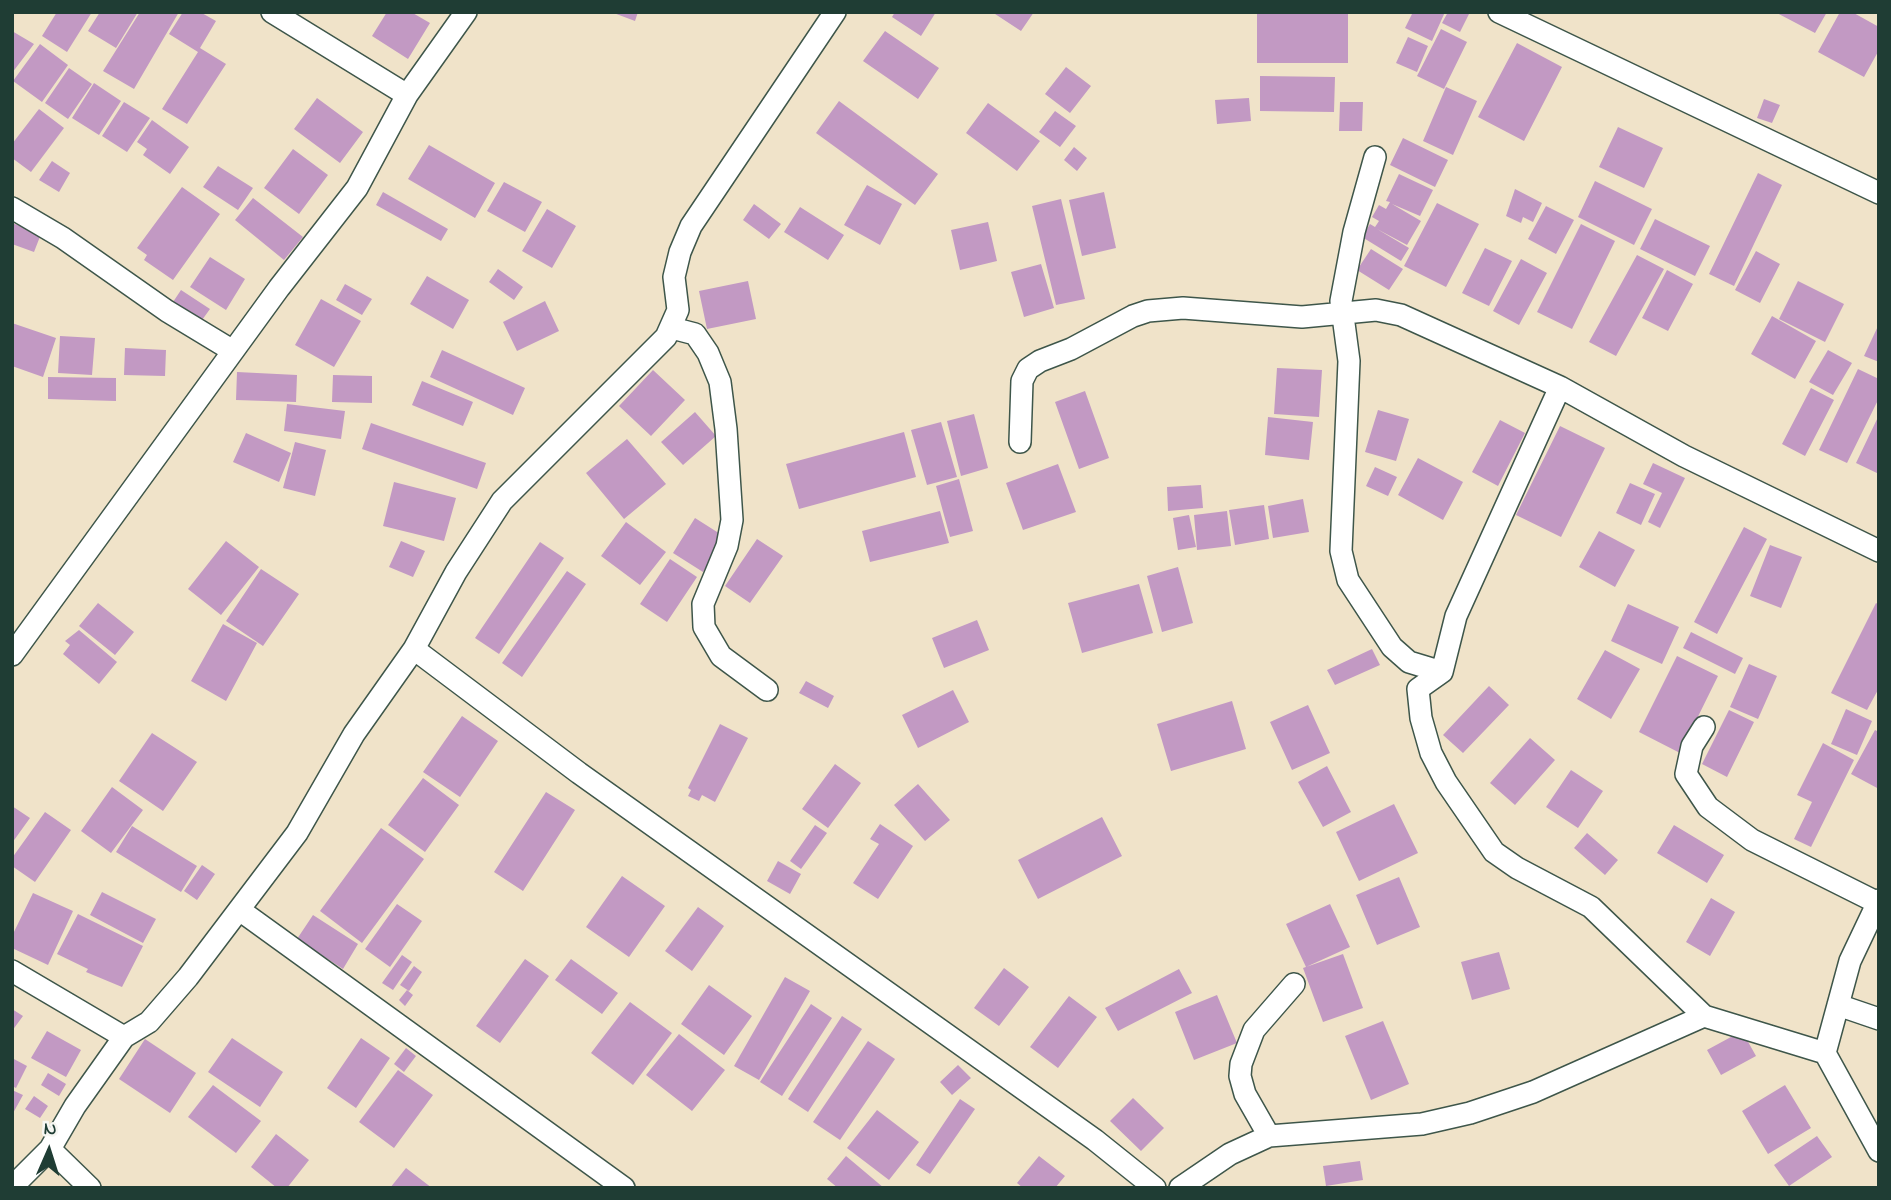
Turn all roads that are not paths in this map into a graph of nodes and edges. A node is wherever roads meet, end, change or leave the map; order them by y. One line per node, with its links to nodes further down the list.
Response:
1 (272, 12): 5 (street)
2 (466, 12): 5 (street)
3 (835, 12): 10 (street)
4 (1499, 12): 7 (street)
5 (407, 95): 11 (street)
6 (1375, 157): 9 (street)
7 (1879, 193)
8 (12, 208): 11 (street)
9 (1342, 313): 12 (street); 13 (street); 17 (street)
10 (672, 328): 15 (street); 18 (street)
11 (233, 351): 16 (street)
12 (1560, 387): 14 (street); 17 (street)
13 (1020, 442)
14 (1879, 551)
15 (414, 649): 21 (street); 35 (street)
16 (12, 655)
17 (1442, 671): 25 (street)
18 (767, 690)
19 (1704, 727): 20 (street)
20 (1878, 902): 24 (street)
21 (241, 911): 27 (street); 34 (street)
22 (12, 971): 27 (street)
23 (1294, 984): 29 (street)
24 (1838, 1005): 26 (street); 28 (street)
25 (1703, 1016): 28 (street); 29 (street)
26 (1879, 1018)
27 (124, 1037): 30 (street)
28 (1825, 1053): 31 (street)
29 (1269, 1136): 36 (street)
30 (50, 1149): 32 (street); 33 (street)
31 (1879, 1151)
32 (12, 1187)
33 (90, 1188)
34 (624, 1188)
35 (1155, 1188)
36 (1180, 1188)

